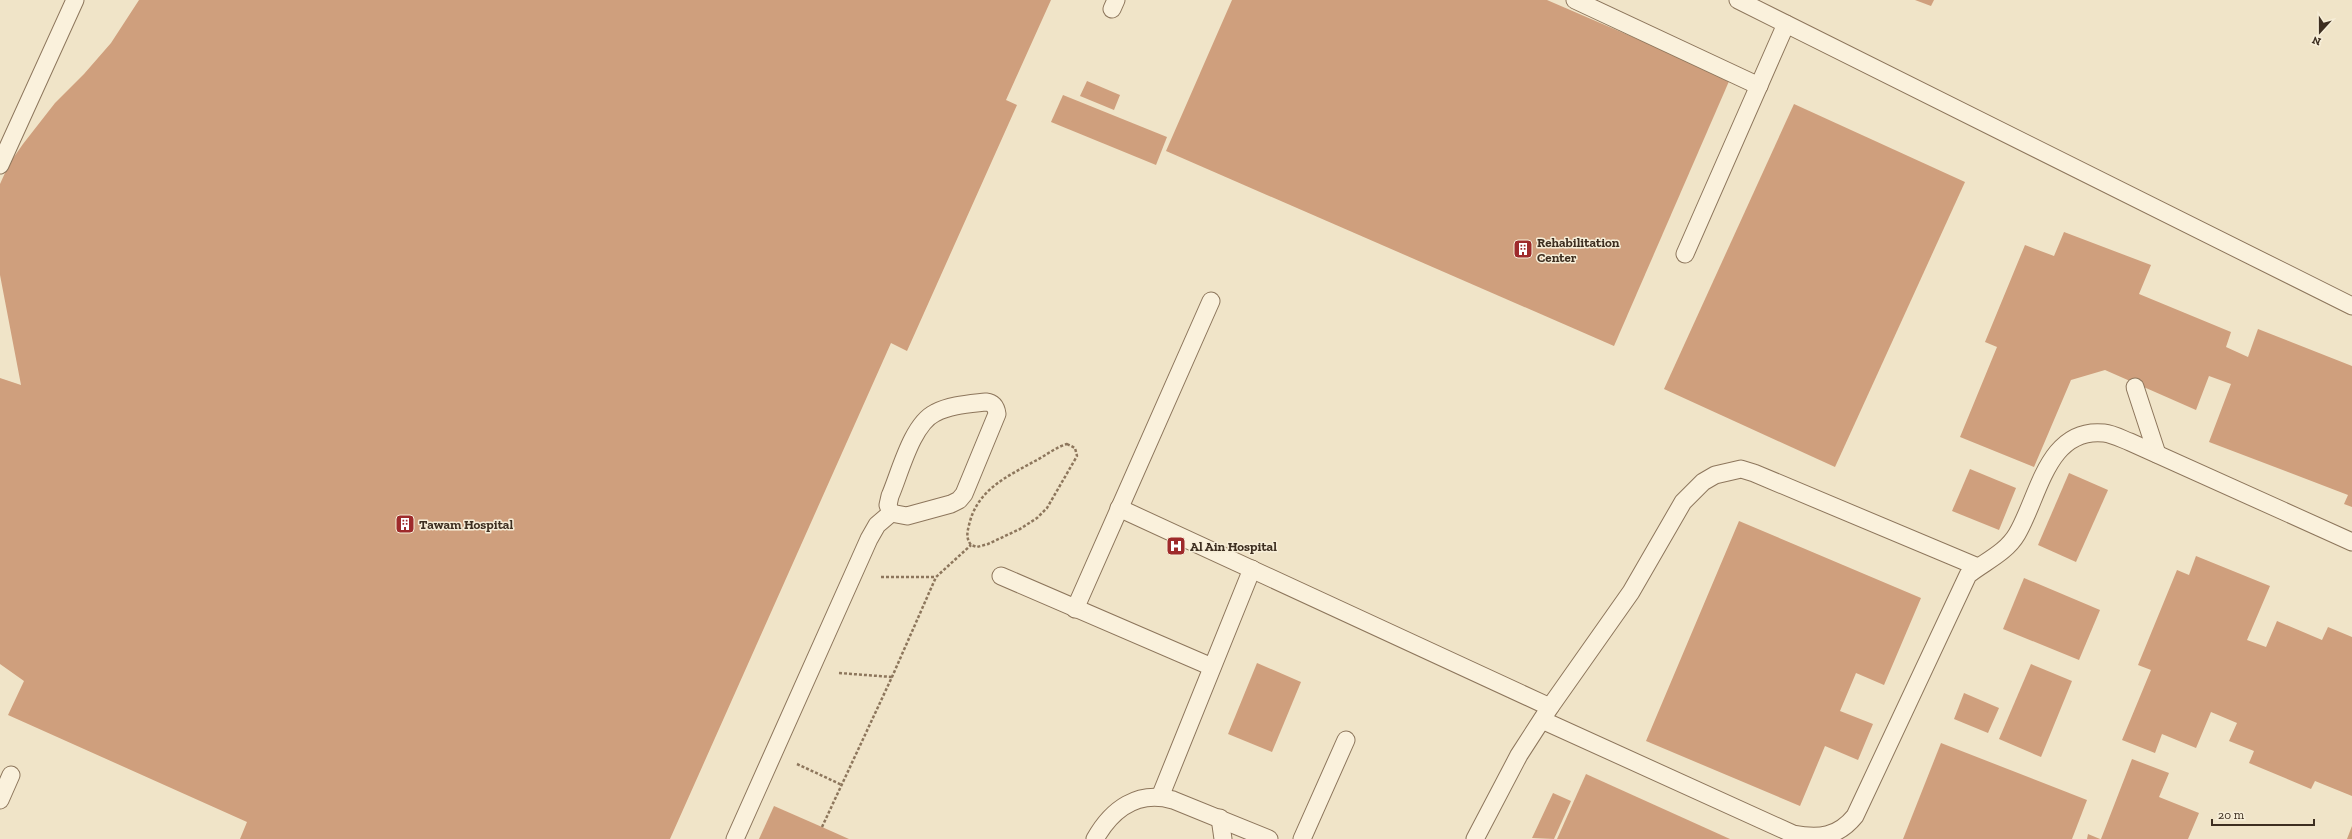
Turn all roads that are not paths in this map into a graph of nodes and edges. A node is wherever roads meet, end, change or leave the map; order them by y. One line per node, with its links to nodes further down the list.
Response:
1 (75, 0): 6 (lane)
2 (1575, 0): 5 (lane)
3 (1738, 0): 4 (lane)
4 (1786, 24): 5 (lane); 9 (lane)
5 (1759, 86): 7 (lane)
6 (0, 165)
7 (1685, 254)
8 (1211, 301): 12 (lane)
9 (2352, 306)
10 (2135, 387): 11 (lane)
11 (2157, 454): 14 (lane); 15 (lane)
12 (1119, 508): 16 (lane); 18 (lane)
13 (891, 513): 13 (lane); 26 (lane)
14 (2352, 542)
15 (1978, 567): 20 (lane); 20 (lane)
16 (1252, 570): 19 (lane); 20 (lane)
17 (1001, 576): 18 (lane)
18 (1075, 609): 19 (lane)
19 (1212, 667): 23 (lane)
20 (1546, 713): 31 (lane)
21 (1346, 740): 30 (lane)
22 (11, 775): 24 (lane)
23 (1160, 797): 25 (lane); 27 (lane)
24 (0, 800)
25 (1220, 818): 28 (lane); 29 (lane)
26 (735, 839)
27 (1095, 839)
28 (1223, 839)
29 (1269, 839)
30 (1302, 839)
31 (1475, 839)

